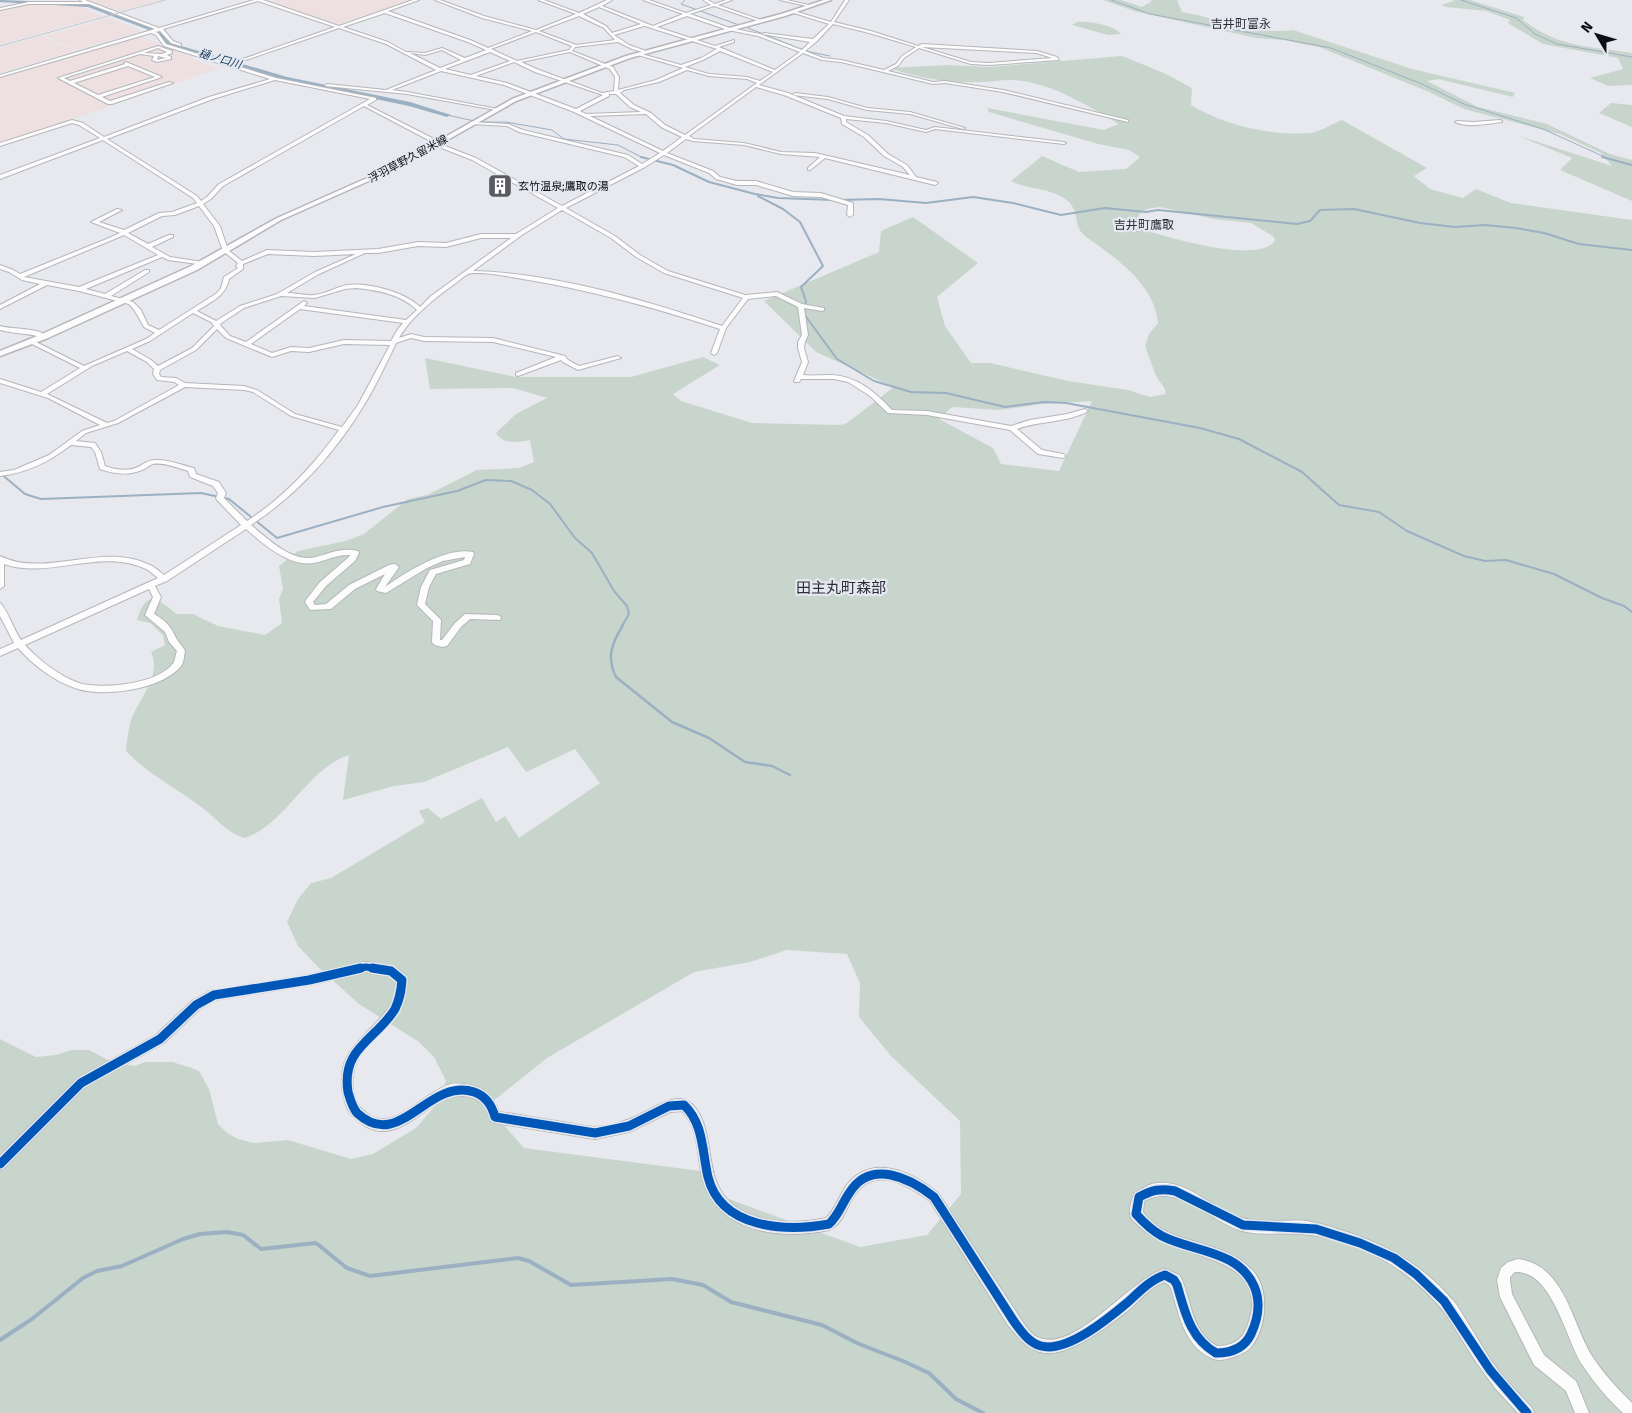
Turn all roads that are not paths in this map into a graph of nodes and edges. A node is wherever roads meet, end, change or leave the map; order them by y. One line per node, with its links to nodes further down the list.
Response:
1 (82, 0): 13 (street)
2 (258, 0): 27 (street); 29 (street)
3 (416, 0): 20 (street)
4 (437, 0): 31 (street)
5 (540, 0): 22 (street)
6 (610, 0): 16 (street)
7 (645, 0): 23 (street)
8 (705, 0): 15 (street)
9 (730, 0): 15 (street)
10 (782, 0): 17 (street)
11 (829, 0): 17 (main road, 浮羽草野久留米線)
12 (847, 0): 25 (street)
13 (89, 3): 14 (street); 29 (street)
14 (50, 4): 18 (street)
15 (714, 4): 19 (street); 24 (street)
16 (599, 6): 22 (street); 26 (street)
17 (811, 6): 21 (main road, 浮羽草野久留米線)
18 (0, 9)
19 (699, 10): 23 (street)
20 (384, 11): 27 (street); 45 (street)
21 (795, 12): 24 (main road, 浮羽草野久留米線); 25 (street)
22 (580, 14): 31 (street); 34 (street)
23 (688, 14): 28 (street); 30 (street)
24 (760, 21): 30 (main road, 浮羽草野久留米線)
25 (832, 22): 40 (street); 42 (street)
26 (645, 24): 28 (street); 34 (street)
27 (338, 27): 49 (street); 58 (street)
28 (654, 28): 37 (street)
29 (158, 29): 32 (street); 35 (street)
30 (730, 29): 33 (street); 37 (main road, 浮羽草野久留米線)
31 (536, 30): 41 (street); 45 (street)
32 (151, 31): 36 (street); 66 (street)
33 (761, 34): 40 (street); 47 (street)
34 (611, 36): 38 (street)
35 (169, 39): 36 (street); 44 (street)
36 (162, 40): 48 (street)
37 (691, 40): 43 (street); 50 (main road, 浮羽草野久留米線)
38 (620, 41): 41 (street); 50 (street)
39 (733, 41): 43 (street)
40 (814, 41): 47 (street)
41 (575, 46): 46 (street)
42 (918, 46): 42 (street); 65 (street)
43 (718, 48): 62 (street); 64 (street)
44 (197, 49): 48 (street); 54 (street)
45 (489, 50): 57 (street); 59 (street)
46 (570, 51): 59 (street); 61 (street)
47 (803, 51): 64 (street); 65 (street)
48 (189, 52): 56 (street)
49 (406, 52): 57 (street); 63 (street)
50 (642, 53): 61 (main road, 浮羽草野久留米線); 62 (street)
51 (132, 55): 52 (street); 53 (street); 55 (street)
52 (156, 55): 53 (street); 53 (street)
53 (162, 56)
54 (219, 56): 56 (street); 58 (street)
55 (118, 59): 60 (street); 71 (street)
56 (212, 59): 68 (street)
57 (465, 60): 63 (street)
58 (238, 62): 68 (street)
59 (515, 62): 69 (street); 70 (street)
60 (129, 64): 67 (street); 71 (street)
61 (604, 65): 70 (main road, 浮羽草野久留米線); 74 (street)
62 (683, 68): 72 (street); 74 (street)
63 (440, 70): 69 (street); 73 (street)
64 (775, 71): 72 (street)
65 (885, 71): 88 (street)
66 (0, 76)
67 (158, 77): 78 (street); 78 (street)
68 (279, 77): 73 (street); 79 (street); 94 (street)
69 (470, 77): 75 (street)
70 (565, 80): 75 (main road, 浮羽草野久留米線); 77 (street)
71 (70, 83): 78 (street)
72 (758, 84): 76 (street); 93 (street)
73 (387, 90): 79 (street); 81 (street)
74 (618, 92): 77 (street); 84 (street)
75 (530, 94): 81 (main road, 浮羽草野久留米線); 82 (street)
76 (786, 94): 83 (street); 86 (street)
77 (607, 95): 82 (street)
78 (98, 97)
79 (376, 97): 80 (street)
80 (365, 105): 95 (street); 105 (street)
81 (496, 109): 90 (main road, 浮羽草野久留米線)
82 (576, 111): 85 (street)
83 (887, 111): 87 (street); 92 (street)
84 (646, 113): 85 (street); 93 (street)
85 (585, 115): 98 (street)
86 (843, 118): 87 (street); 103 (street)
87 (868, 120): 92 (street)
88 (1126, 121)
89 (1500, 121): 91 (street)
90 (474, 122): 95 (main road, 浮羽草野久留米線); 100 (street)
91 (1458, 122)
92 (975, 132): 96 (street)
93 (685, 136): 98 (street); 99 (street)
94 (105, 138): 97 (street); 102 (street); 105 (street)
95 (437, 143): 106 (street); 113 (main road, 浮羽草野久留米線)
96 (1064, 143)
97 (0, 145)
98 (664, 152): 100 (street); 108 (street)
99 (824, 156): 101 (street); 103 (street)
100 (643, 166): 106 (street)
101 (810, 169)
102 (0, 177)
103 (914, 177): 104 (street)
104 (935, 183)
105 (202, 203): 109 (street); 113 (street)
106 (562, 208): 111 (street); 130 (street)
107 (119, 210): 109 (street)
108 (850, 215)
109 (123, 232): 112 (street); 122 (street)
110 (171, 236): 112 (street)
111 (517, 236): 114 (street); 120 (street)
112 (149, 246): 115 (street)
113 (226, 250): 116 (street); 117 (main road, 浮羽草野久留米線)
114 (366, 251): 116 (street); 126 (street)
115 (162, 254): 117 (street); 124 (street)
116 (241, 263): 135 (street)
117 (203, 264): 129 (main road, 浮羽草野久留米線)
118 (3, 269): 121 (street); 122 (street)
119 (147, 271): 125 (street)
120 (468, 272): 133 (street); 139 (street)
121 (0, 273)
122 (19, 277): 123 (street)
123 (46, 283): 124 (street); 131 (street)
124 (80, 289): 125 (street)
125 (106, 296): 129 (street)
126 (274, 297): 127 (street); 137 (street)
127 (310, 297): 132 (street); 133 (street)
128 (745, 299): 139 (street)
129 (123, 301): 140 (street); 141 (main road, 浮羽草野久留米線)
130 (801, 306): 134 (street); 158 (street)
131 (0, 307)
132 (300, 307): 136 (street); 144 (street)
133 (420, 310): 136 (street)
134 (822, 310)
135 (193, 311): 137 (street); 140 (street)
136 (407, 322): 143 (street)
137 (217, 325): 144 (street); 151 (street)
138 (0, 328): 141 (street)
139 (723, 328): 146 (street)
140 (158, 332): 145 (street)
141 (44, 336): 142 (main road, 浮羽草野久留米線)
142 (32, 342): 147 (main road, 浮羽草野久留米線); 150 (street)
143 (392, 343): 144 (street); 148 (street); 159 (street)
144 (246, 345)
145 (128, 349): 150 (street); 151 (street)
146 (714, 353)
147 (0, 354)
148 (564, 357): 149 (street); 152 (street)
149 (618, 358)
150 (84, 368): 155 (street)
151 (157, 369): 154 (street)
152 (518, 374)
153 (0, 381): 155 (street)
154 (184, 385): 157 (street); 159 (street)
155 (42, 394): 157 (street)
156 (1085, 411): 158 (street)
157 (104, 424): 160 (street)
158 (1012, 428): 161 (street)
159 (343, 429): 163 (street)
160 (68, 443): 162 (street); 163 (street)
161 (1063, 456)
162 (0, 474)
163 (246, 526): 165 (street); 169 (street)
164 (0, 559): 165 (street); 167 (street)
165 (164, 579): 166 (street)
166 (151, 585): 170 (street); 170 (street)
167 (0, 586)
168 (0, 606): 170 (street)
169 (497, 618)
170 (19, 643): 171 (street)
171 (0, 654)
172 (0, 1164): 174 (street)
173 (1632, 1412): 175 (street)
174 (1527, 1413)
175 (1582, 1413)

